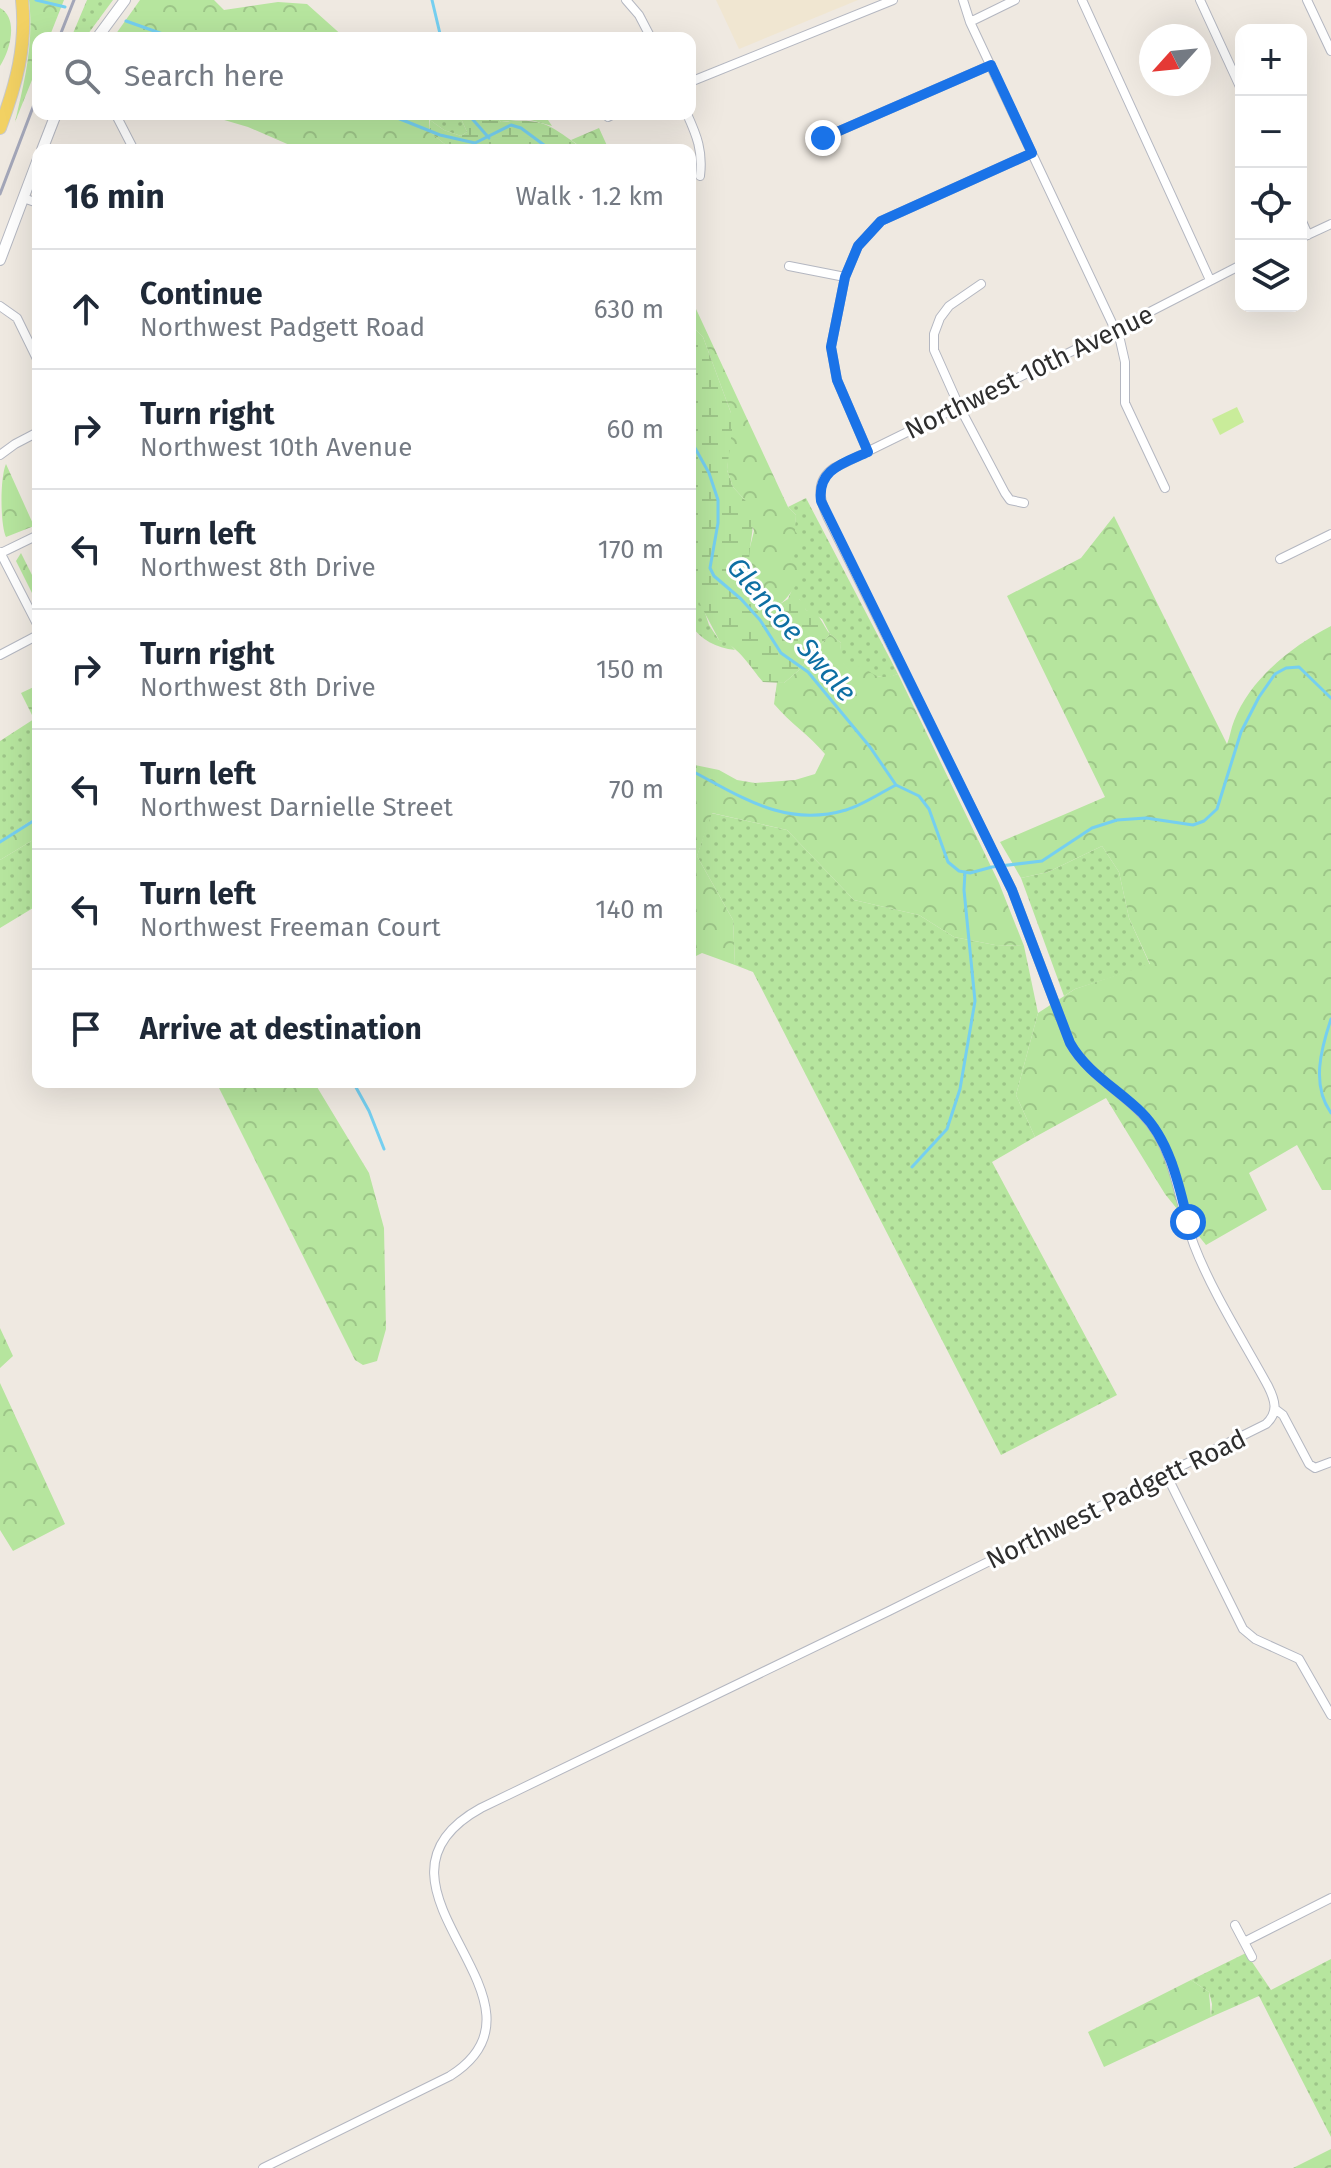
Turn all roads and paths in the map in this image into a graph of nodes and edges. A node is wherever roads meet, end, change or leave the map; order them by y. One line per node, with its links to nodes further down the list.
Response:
1 (22, 0): 20 (main road)
2 (125, 0): 11 (street)
3 (626, 0): 12 (street)
4 (893, 0): 16 (street)
5 (963, 0): 10 (street)
6 (1015, 0): 10 (street)
7 (1082, 0): 35 (street)
8 (1200, 0): 15 (street)
9 (1307, 0): 13 (street)
10 (970, 22): 14 (street)
11 (101, 32)
12 (648, 32)
13 (1331, 51)
14 (991, 65): 21 (street); 24 (street)
15 (1235, 76)
16 (696, 80)
17 (54, 120): 22 (street)
18 (119, 120): 23 (street)
19 (690, 120): 26 (street)
20 (0, 128)
21 (823, 138)
22 (44, 144)
23 (131, 144)
24 (1032, 153): 34 (street); 38 (street)
25 (32, 175): 27 (street)
26 (700, 176)
27 (23, 198): 28 (street); 31 (street)
28 (32, 201)
29 (1331, 224): 30 (street)
30 (1307, 235)
31 (0, 260)
32 (789, 266): 34 (street)
33 (1235, 268): 35 (street, Northwest 10th Avenue)
34 (845, 277): 42 (street)
35 (1210, 280): 38 (street, Northwest 10th Avenue)
36 (981, 284): 40 (street)
37 (0, 306): 39 (street)
38 (1115, 330): 40 (street, Northwest 10th Avenue); 44 (street)
39 (32, 349)
40 (959, 406): 42 (street, Northwest 10th Avenue); 45 (street)
41 (32, 435): 43 (street)
42 (868, 452): 53 (street, Northwest 10th Avenue)
43 (0, 455)
44 (1165, 488)
45 (1024, 503)
46 (1331, 534): 49 (street)
47 (32, 538): 48 (street)
48 (0, 552): 50 (street)
49 (1280, 559)
50 (32, 614)
51 (32, 638): 52 (street)
52 (0, 655)
53 (1275, 1409): 54 (street); 55 (street, Northwest Padgett Road)
54 (1331, 1462)
55 (1166, 1474): 56 (street); 61 (street, Northwest Padgett Road)
56 (1331, 1715)
57 (1331, 1898): 59 (street)
58 (1235, 1925): 59 (street)
59 (1244, 1942): 60 (street)
60 (1252, 1957)
61 (263, 2168)

